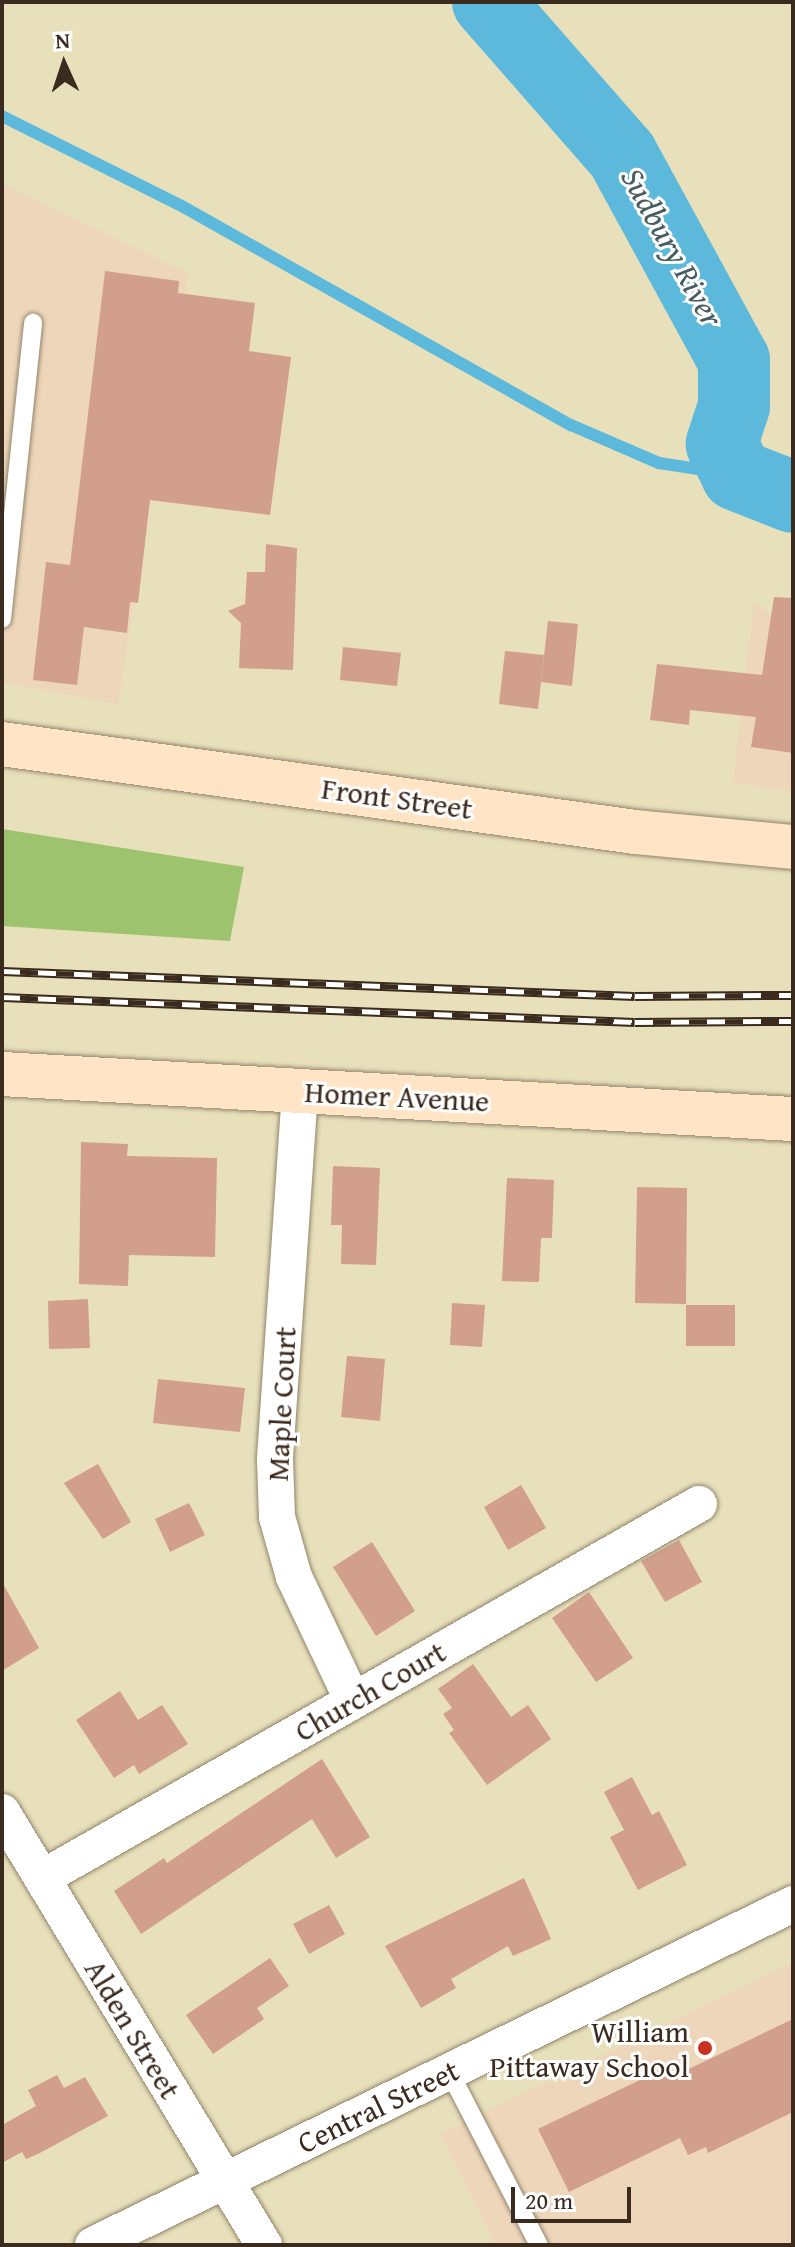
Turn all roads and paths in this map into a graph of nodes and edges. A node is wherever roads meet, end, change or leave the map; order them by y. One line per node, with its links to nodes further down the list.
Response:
1 (33, 323): 2 (lane)
2 (2, 619)
3 (2, 744): 4 (street, Front Street)
4 (793, 847)
5 (2, 1074): 6 (street, Homer Avenue)
6 (300, 1091): 7 (street, Homer Avenue); 9 (street, Maple Court)
7 (793, 1119)
8 (699, 1504): 9 (street, Church Court)
9 (353, 1701): 11 (street, Church Court)
10 (2, 1812): 11 (street, Alden Street)
11 (42, 1878): 14 (street, Alden Street)
12 (793, 1904): 13 (street, Central Street)
13 (449, 2071): 14 (street, Central Street); 17 (lane)
14 (225, 2181): 15 (street, Central Street); 16 (street, Alden Street)
15 (93, 2245)
16 (264, 2245)
17 (539, 2245)

